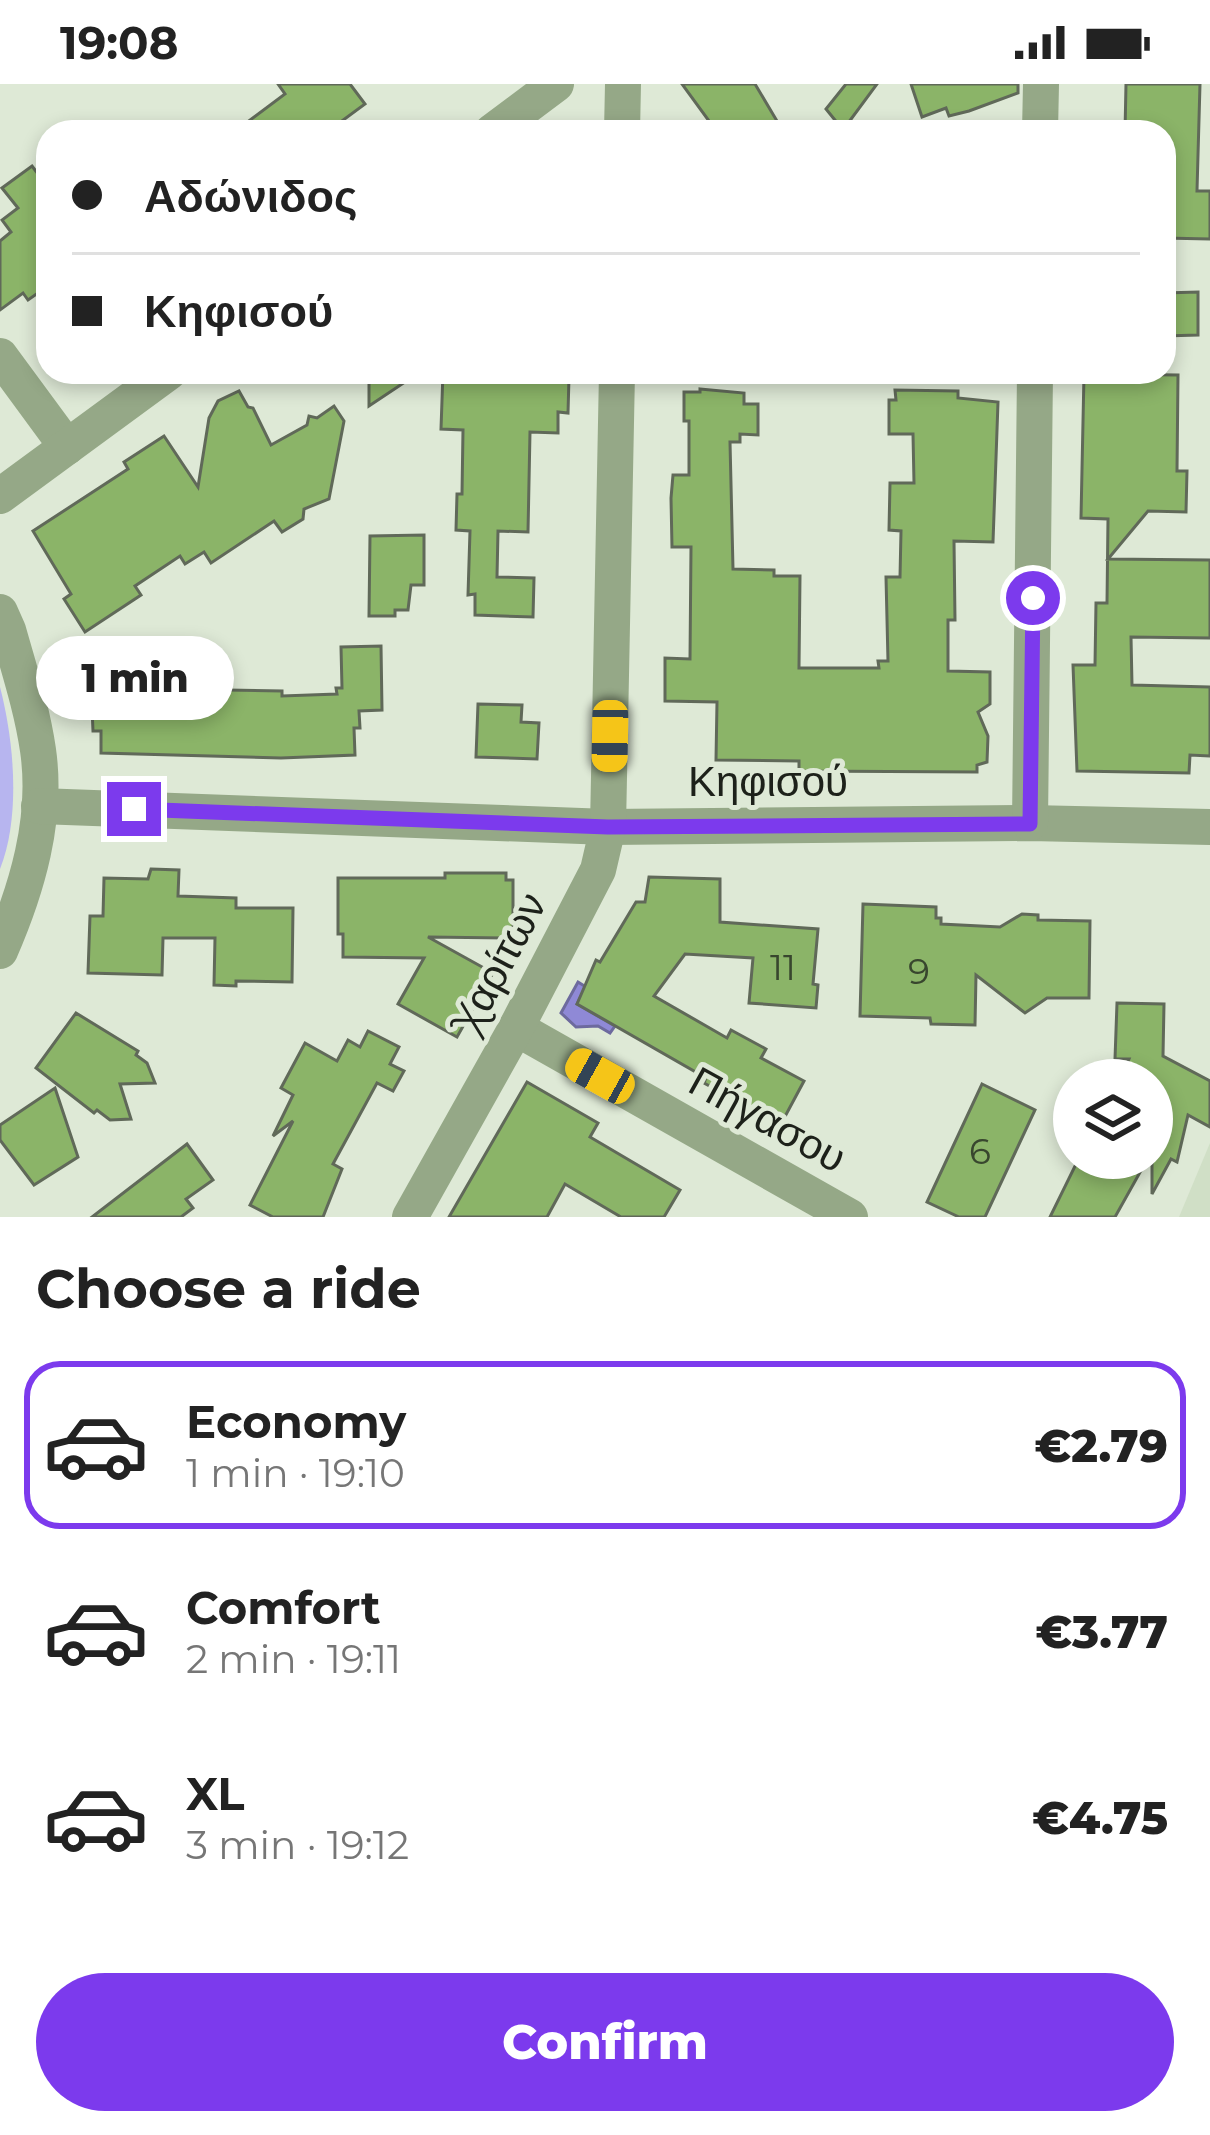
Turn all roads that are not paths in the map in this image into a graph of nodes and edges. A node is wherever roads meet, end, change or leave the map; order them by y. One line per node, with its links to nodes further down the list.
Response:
1 (556, 84): 4 (street)
2 (622, 84): 5 (street)
3 (1041, 84): 6 (street)
4 (508, 120)
5 (622, 120)
6 (1040, 120)
7 (0, 356): 11 (street)
8 (153, 384): 11 (street)
9 (617, 384): 16 (street, Χαρίτων)
10 (1035, 384): 15 (street)
11 (67, 447): 12 (street)
12 (0, 496)
13 (0, 612): 14 (street)
14 (39, 806): 16 (street, Κηφισού); 18 (street)
15 (1030, 824): 16 (street, Κηφισού); 17 (street, Κηφισού)
16 (608, 827): 19 (street, Χαρίτων)
17 (1210, 827)
18 (0, 951)
19 (516, 1028): 20 (street, Χαρίτων); 21 (street, Πήγασου)
20 (410, 1217)
21 (850, 1217)

